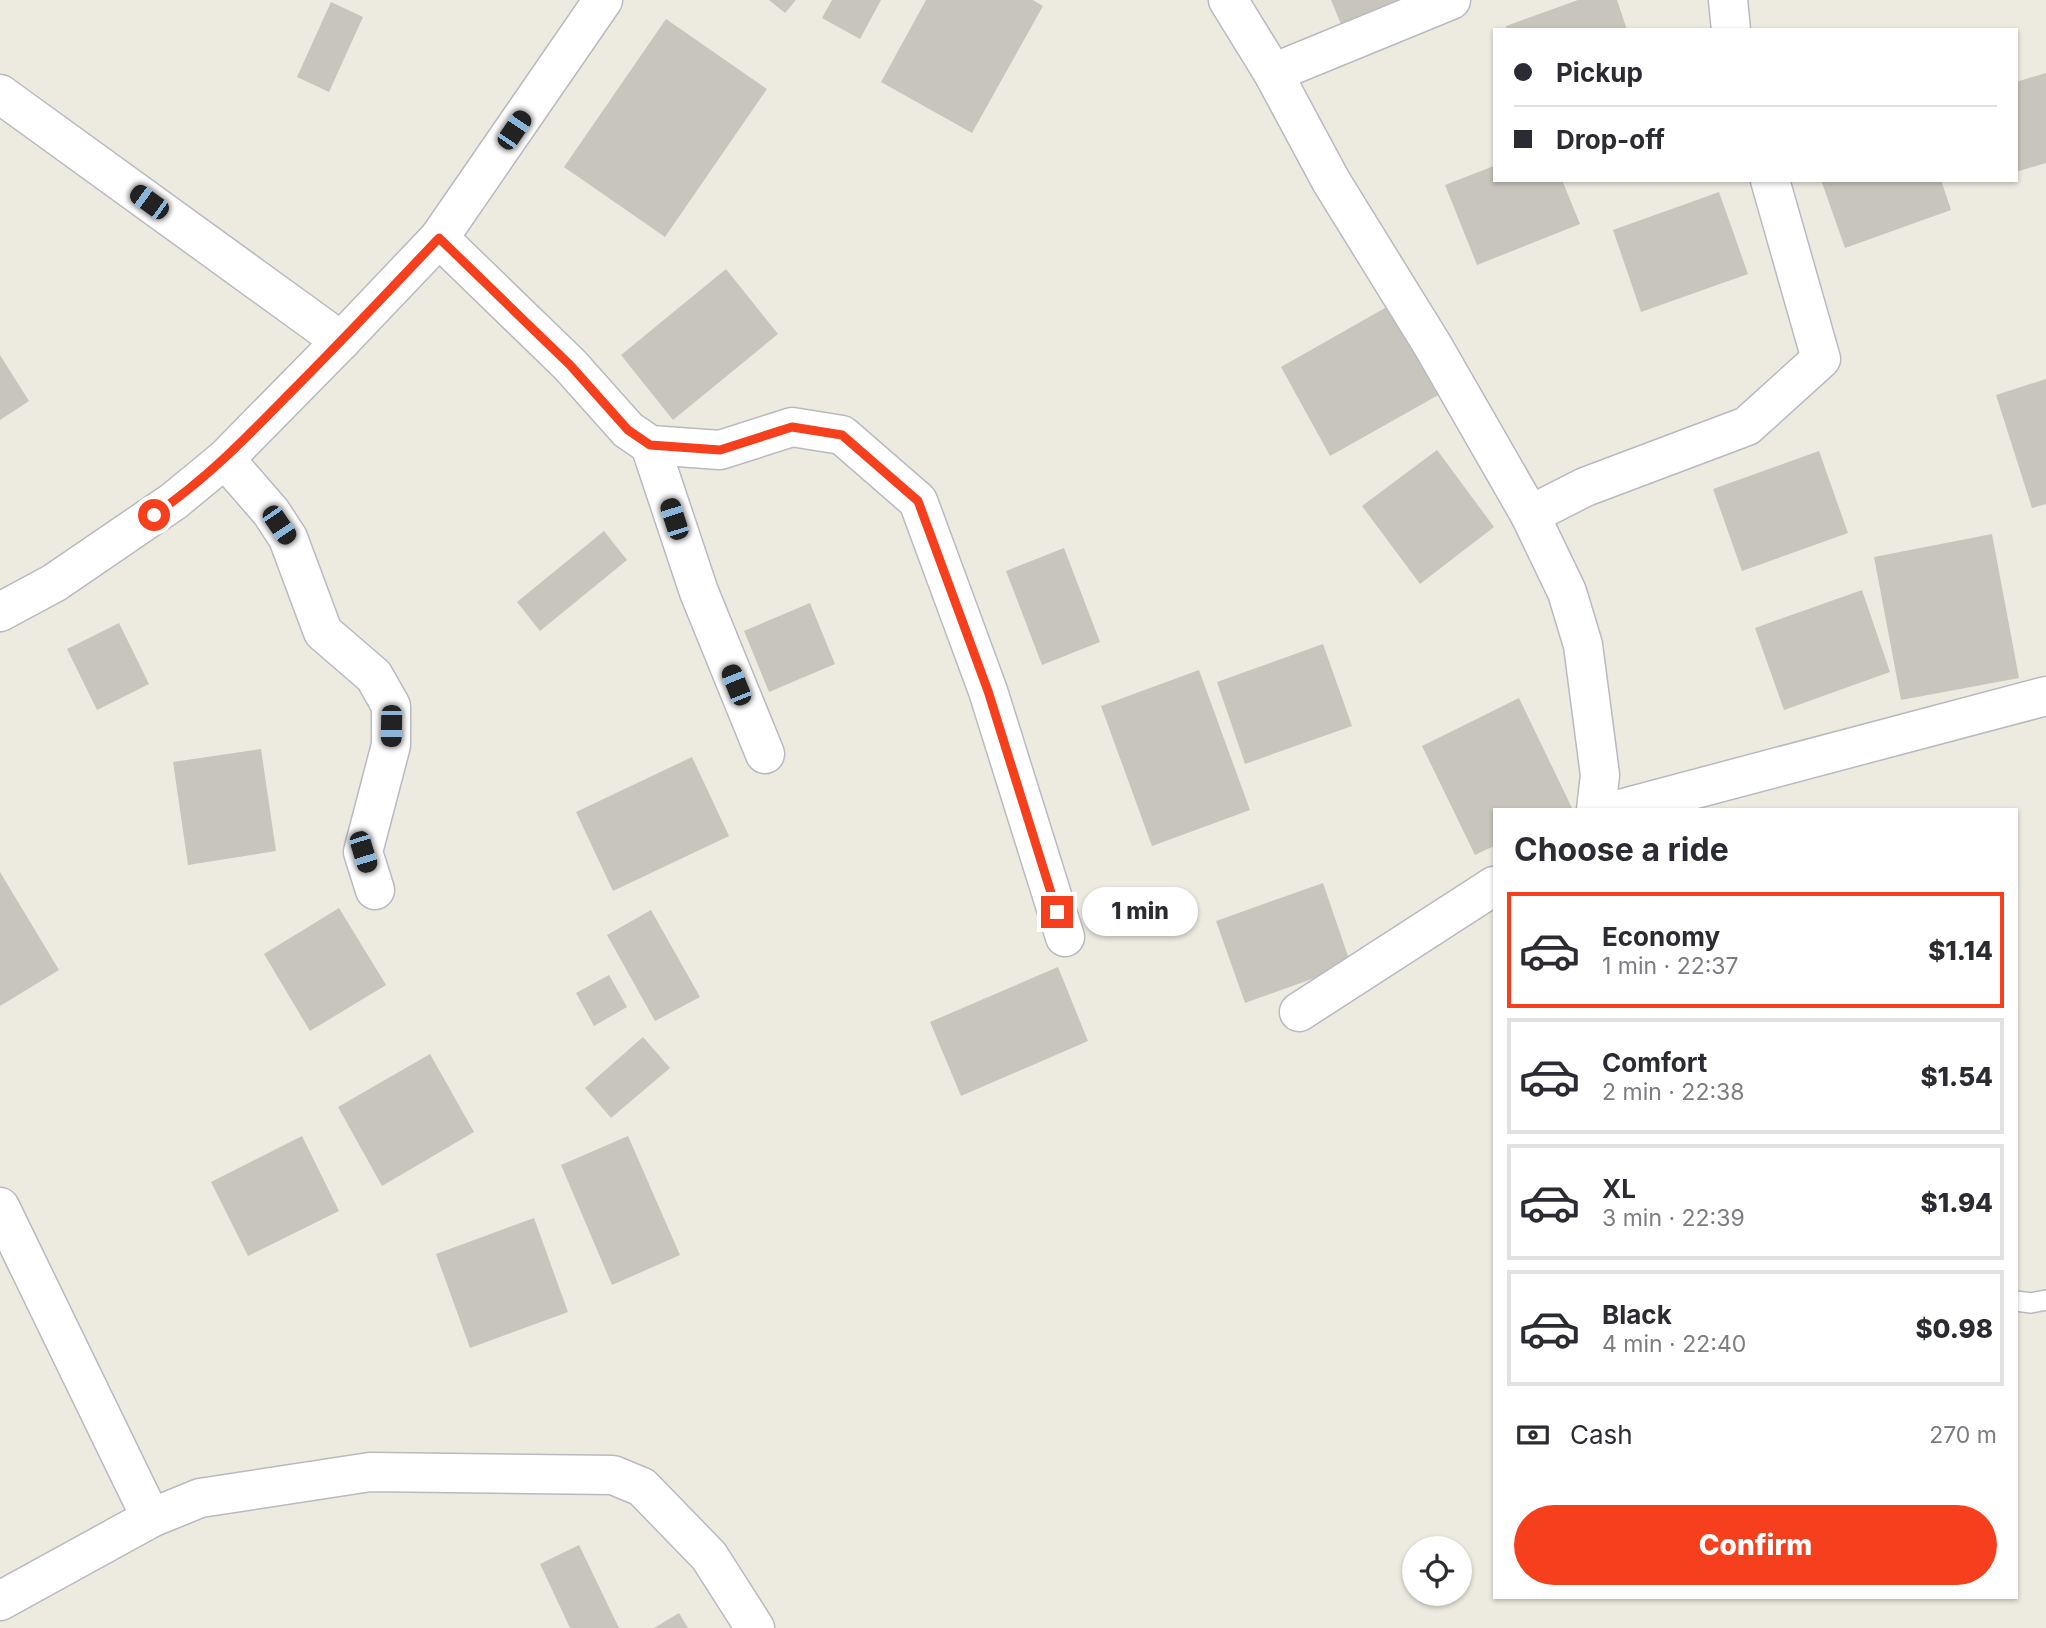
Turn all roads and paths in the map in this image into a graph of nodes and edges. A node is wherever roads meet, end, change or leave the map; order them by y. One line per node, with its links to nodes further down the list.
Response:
1 (603, 0): 9 (street)
2 (1228, 0): 6 (street)
3 (1451, 0): 6 (street)
4 (1728, 0): 5 (street)
5 (1731, 28)
6 (1273, 73): 13 (street)
7 (0, 94): 10 (street)
8 (1771, 182): 13 (street)
9 (439, 238): 10 (street); 11 (street)
10 (341, 341): 12 (street)
11 (650, 445): 16 (street); 21 (street)
12 (225, 459): 14 (street); 20 (street)
13 (1530, 515): 17 (street)
14 (0, 612)
15 (2046, 696): 18 (street)
16 (765, 754)
17 (1596, 808)
18 (1624, 808)
19 (1493, 887): 22 (street)
20 (375, 890)
21 (1065, 937)
22 (1298, 1012)
23 (0, 1207): 26 (street)
24 (2046, 1300): 25 (lane)
25 (2018, 1301)
26 (151, 1518): 27 (street); 28 (street)
27 (0, 1601)
28 (755, 1628)

